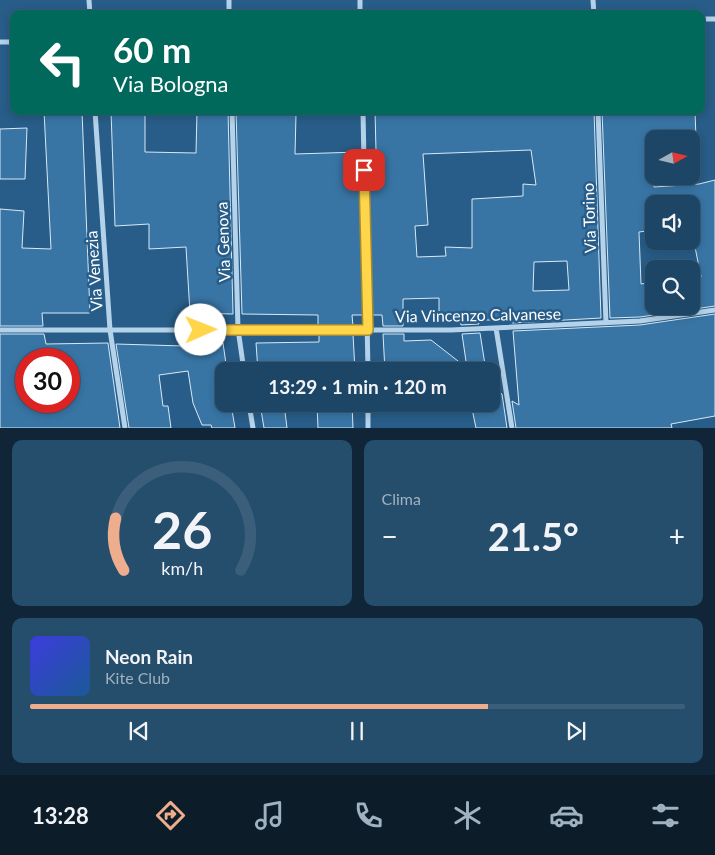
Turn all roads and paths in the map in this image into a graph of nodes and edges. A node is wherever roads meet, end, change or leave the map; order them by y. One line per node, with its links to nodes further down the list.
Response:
1 (96, 115): 11 (street, Via Venezia)
2 (232, 115): 8 (street, Via Genova)
3 (363, 115): 9 (street)
4 (598, 115): 6 (street, Via Torino)
5 (715, 310): 6 (street, Via Vincenzo Calvanese)
6 (606, 323): 7 (street, Via Vincenzo Calvanese)
7 (496, 328): 9 (street, Via Vincenzo Calvanese); 19 (street)
8 (238, 329): 9 (street, Via Vincenzo Calvanese); 11 (street, Via Vincenzo Calvanese); 12 (street, Via Genova)
9 (368, 329): 13 (street)
10 (0, 330): 11 (street, Via Vincenzo Calvanese)
11 (110, 330): 16 (street, Via Venezia)
12 (243, 362)
13 (368, 362)
14 (250, 412): 17 (street)
15 (368, 412): 18 (street)
16 (125, 428)
17 (253, 428)
18 (368, 428)
19 (512, 428)

